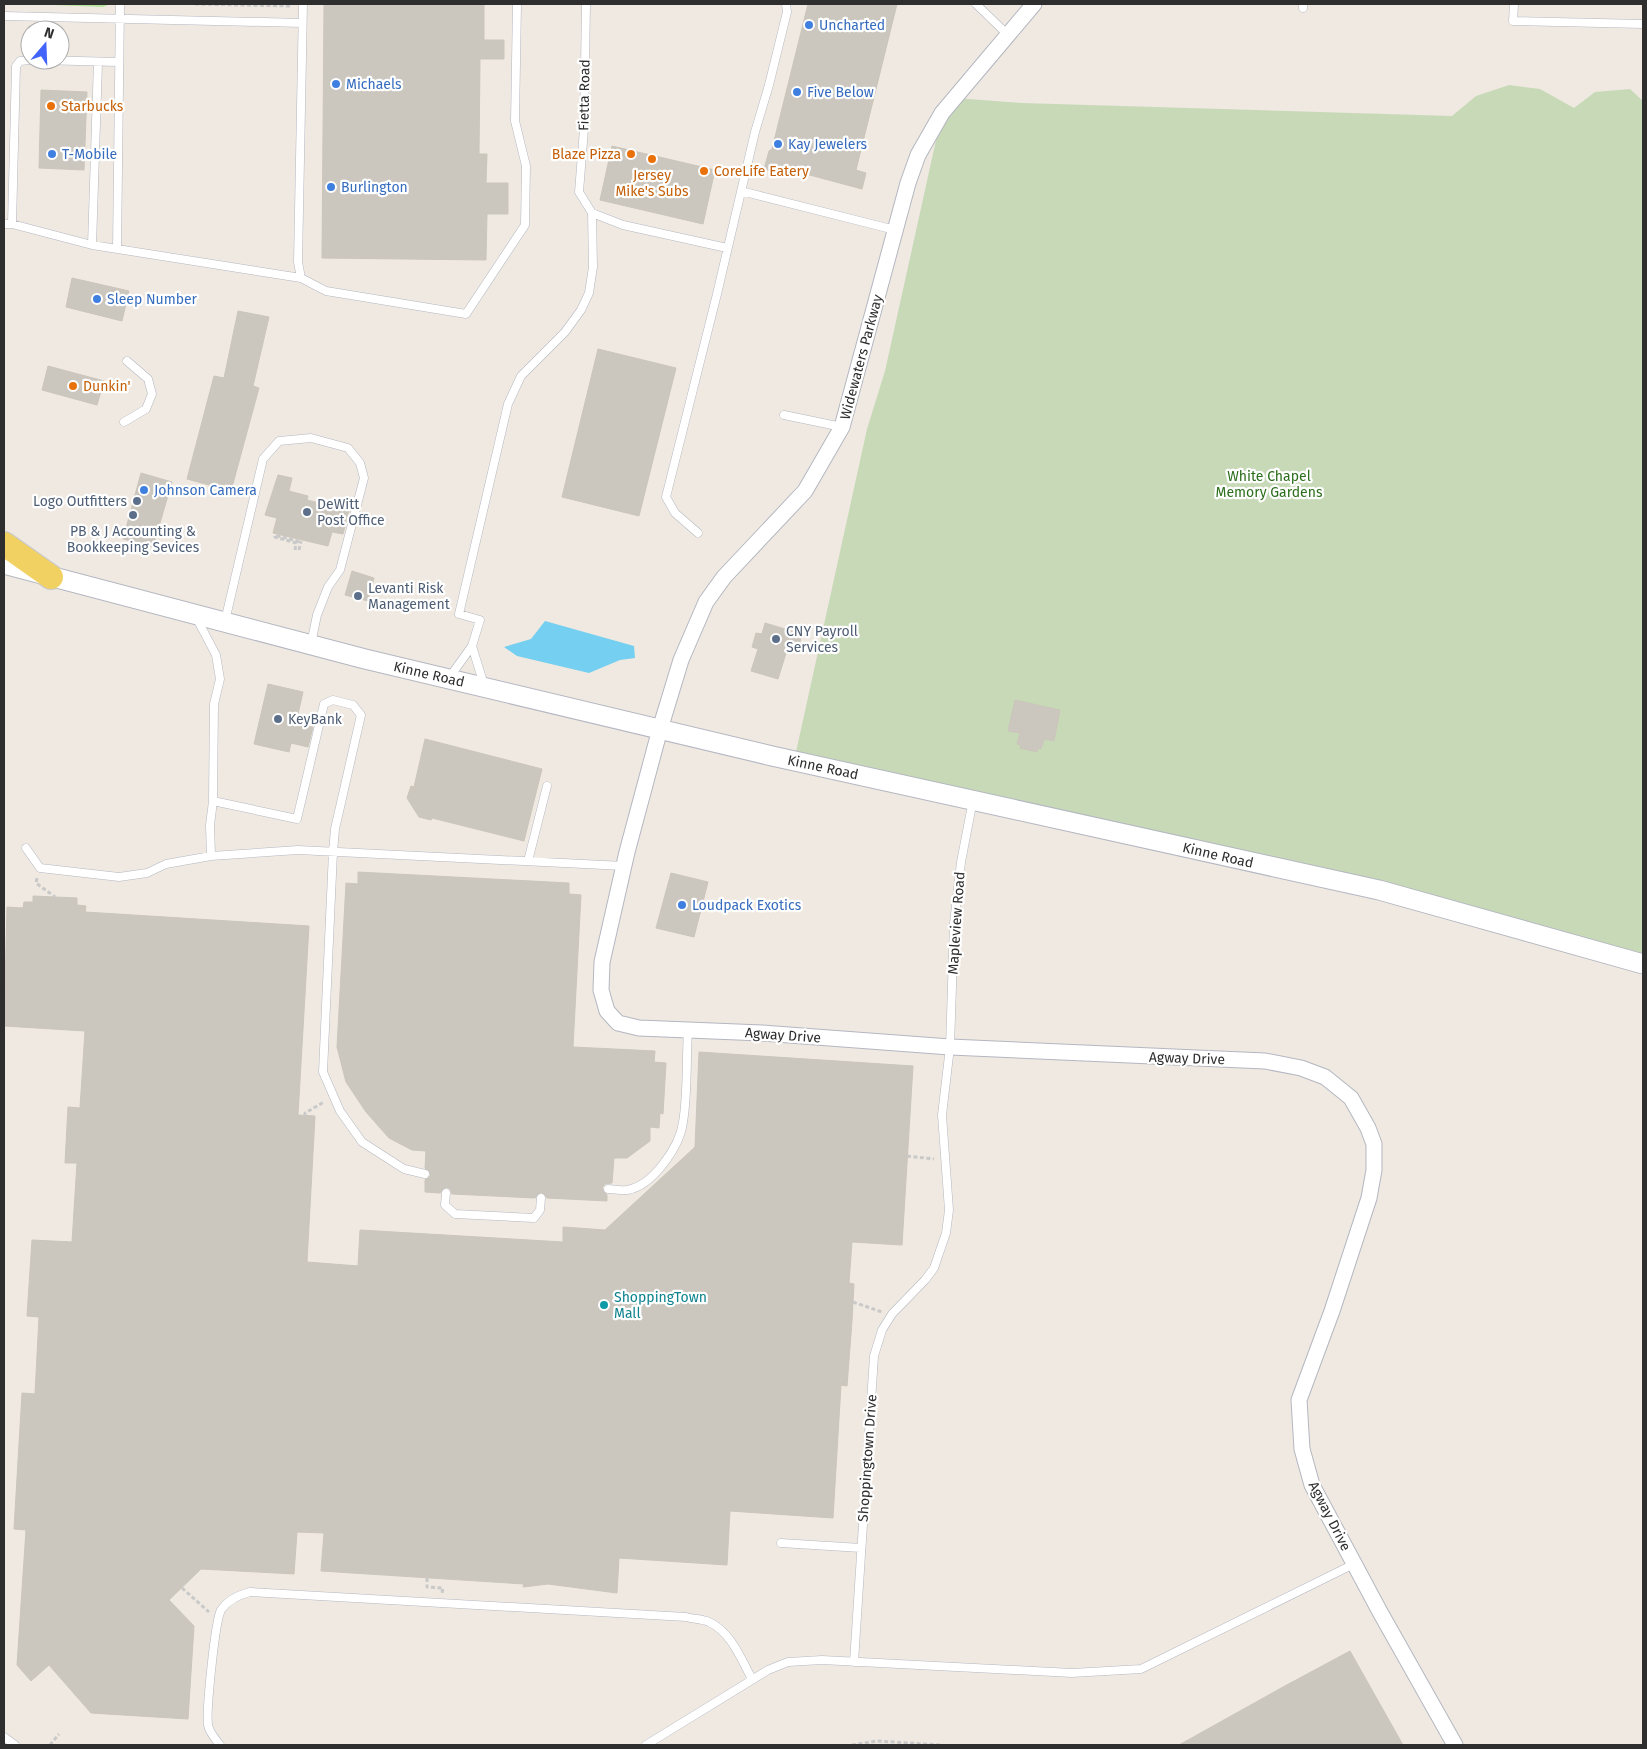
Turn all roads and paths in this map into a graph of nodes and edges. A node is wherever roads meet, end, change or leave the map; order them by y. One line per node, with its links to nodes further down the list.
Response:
1 (120, 4): 11 (lane)
2 (195, 4): 9 (path)
3 (517, 4): 27 (lane)
4 (586, 4): 20 (lane, Fietta Road)
5 (786, 4): 19 (lane)
6 (976, 4): 14 (lane)
7 (1034, 4): 14 (street, Widewaters Parkway)
8 (1514, 4): 13 (lane)
9 (303, 5): 12 (lane)
10 (4, 16): 11 (lane)
11 (120, 20): 12 (lane); 18 (lane)
12 (302, 23): 27 (lane)
13 (1643, 24)
14 (1007, 34): 23 (street, Widewaters Parkway)
15 (20, 61): 22 (lane)
16 (70, 61): 17 (lane)
17 (98, 62): 18 (lane); 24 (lane)
18 (119, 62): 26 (lane)
19 (741, 192): 23 (lane); 25 (lane)
20 (592, 213): 25 (lane); 40 (lane)
21 (4, 224): 22 (lane)
22 (12, 224): 24 (lane)
23 (895, 230): 31 (street, Widewaters Parkway)
24 (92, 245): 26 (lane)
25 (727, 248): 32 (lane)
26 (117, 249): 27 (lane)
27 (301, 278)
28 (127, 361): 30 (lane)
29 (784, 415): 31 (lane)
30 (124, 422)
31 (842, 427): 43 (street, Widewaters Parkway)
32 (698, 533)
33 (301, 541): 33 (path)
34 (4, 544): 36 (main road)
35 (4, 564): 36 (street, Kinne Road)
36 (51, 577): 37 (street, Kinne Road)
37 (195, 615): 38 (street, Kinne Road); 46 (lane)
38 (224, 623): 39 (street, Kinne Road); 39 (lane)
39 (310, 645): 41 (street, Kinne Road)
40 (472, 646): 41 (lane); 42 (lane)
41 (449, 678): 42 (street, Kinne Road)
42 (484, 687): 43 (street, Kinne Road)
43 (660, 729): 45 (street, Kinne Road); 51 (street, Agway Drive)
44 (547, 786): 50 (lane)
45 (973, 800): 54 (street, Kinne Road); 56 (lane, Mapleview Road)
46 (214, 801): 48 (lane); 49 (lane)
47 (26, 848): 52 (lane)
48 (333, 852): 49 (lane); 50 (lane); 57 (lane)
49 (211, 856): 52 (lane)
50 (528, 861): 51 (lane)
51 (624, 866): 55 (street, Agway Drive)
52 (40, 868): 53 (path)
53 (55, 897)
54 (1643, 964)
55 (688, 1030): 56 (street, Agway Drive); 62 (lane)
56 (950, 1047): 60 (lane, Shoppingtown Drive); 69 (street, Agway Drive)
57 (333, 1096): 58 (path); 61 (lane)
58 (305, 1116)
59 (907, 1156): 60 (path)
60 (944, 1160): 66 (lane, Shoppingtown Drive)
61 (425, 1174)
62 (608, 1189)
63 (446, 1193): 64 (lane)
64 (540, 1198)
65 (853, 1302): 66 (path)
66 (892, 1314): 68 (lane, Shoppingtown Drive)
67 (781, 1543): 68 (lane)
68 (861, 1548): 72 (lane, Shoppingtown Drive)
69 (1354, 1564): 72 (lane); 82 (street, Agway Drive)
70 (182, 1588): 71 (path)
71 (217, 1619): 73 (lane); 78 (lane)
72 (854, 1662): 73 (lane)
73 (752, 1679): 79 (lane)
74 (59, 1734): 77 (path)
75 (4, 1737): 76 (lane)
76 (15, 1745)
77 (50, 1745)
78 (220, 1745)
79 (646, 1745)
80 (852, 1745): 81 (path)
81 (941, 1745)
82 (1455, 1745)

